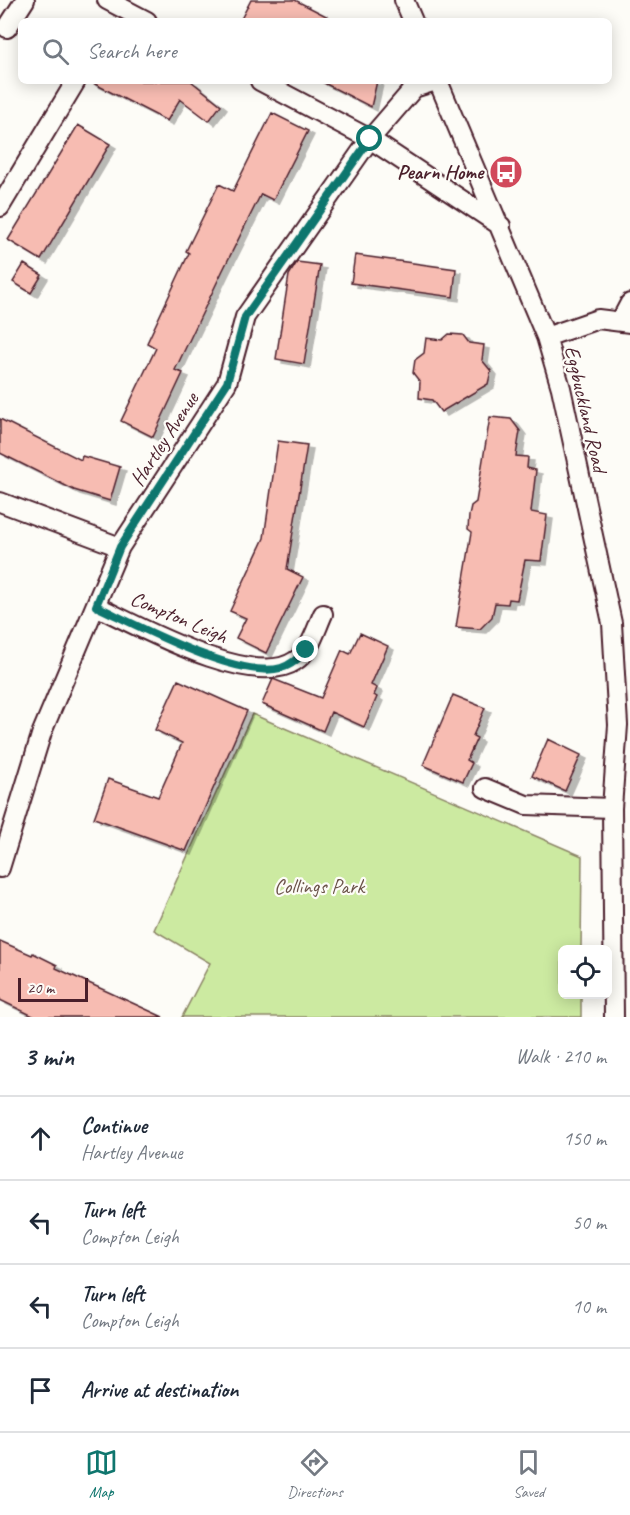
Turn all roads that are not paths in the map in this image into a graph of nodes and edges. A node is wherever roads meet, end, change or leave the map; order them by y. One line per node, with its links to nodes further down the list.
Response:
1 (25, 0): 6 (street)
2 (404, 0): 5 (street)
3 (111, 9): 4 (street)
4 (138, 18)
5 (412, 18)
6 (7, 28)
7 (74, 84): 12 (street)
8 (266, 84): 11 (street)
9 (427, 84): 11 (street, Hartley Avenue)
10 (438, 84): 13 (street, Eggbuckland Road)
11 (370, 139): 13 (street); 18 (street, Hartley Avenue)
12 (0, 207)
13 (501, 226): 16 (street, Eggbuckland Road)
14 (630, 303): 15 (street)
15 (625, 322): 16 (street)
16 (546, 337): 22 (street, Eggbuckland Road)
17 (0, 502): 18 (street)
18 (120, 547): 19 (street, Hartley Avenue)
19 (96, 606): 20 (street, Compton Leigh); 23 (street, Hartley Avenue)
20 (323, 614)
21 (484, 788): 22 (street)
22 (612, 808): 24 (street, Eggbuckland Road)
23 (0, 868)
24 (614, 1017)

